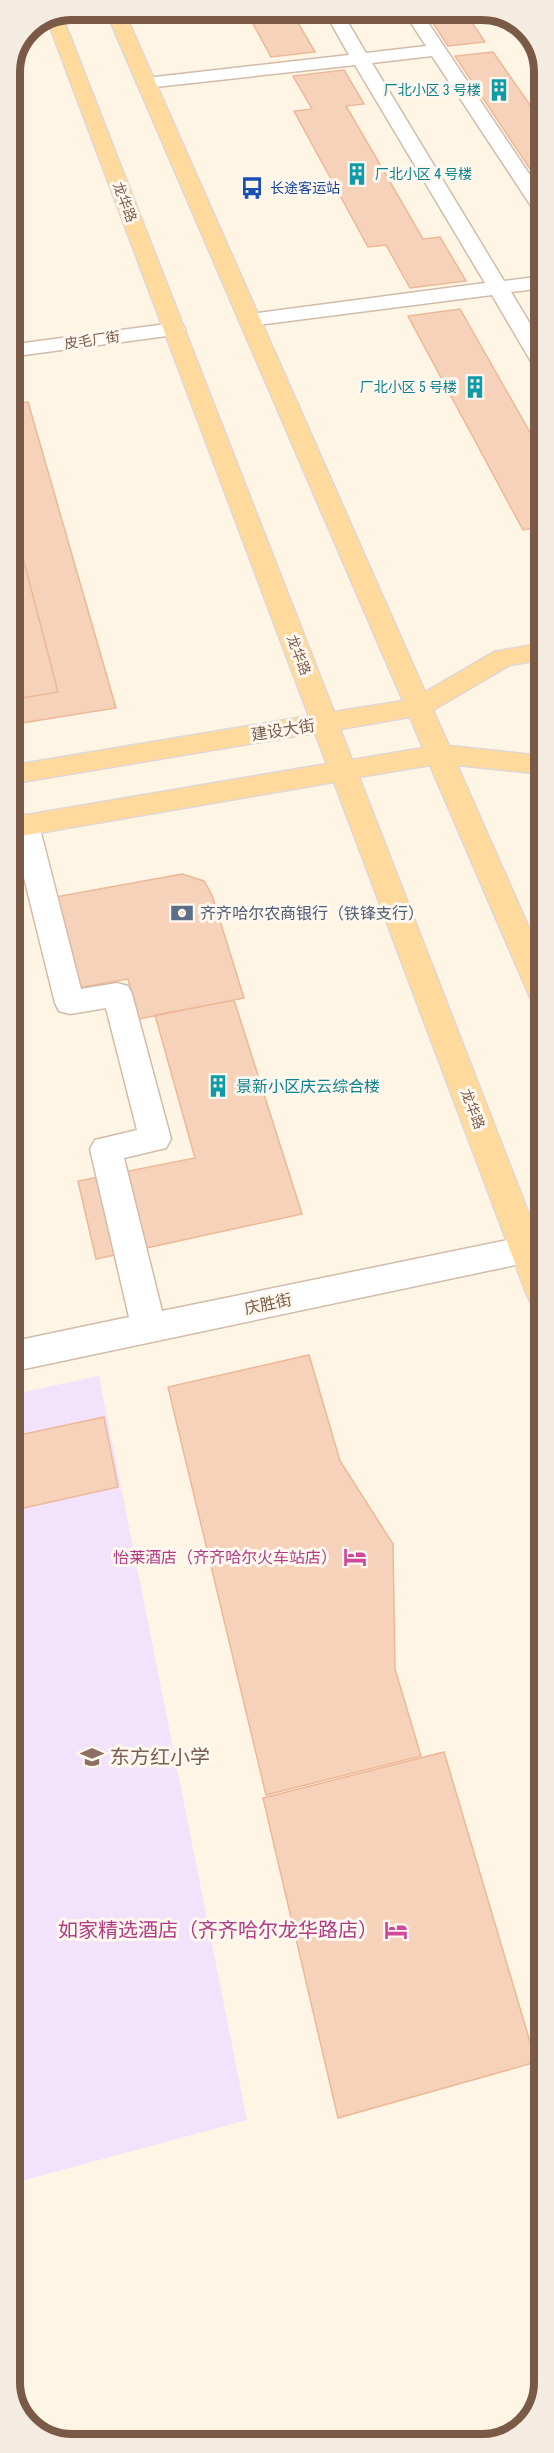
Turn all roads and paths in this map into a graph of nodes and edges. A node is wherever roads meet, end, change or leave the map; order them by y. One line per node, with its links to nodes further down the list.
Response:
1 (119, 20): 7 (main road)
2 (338, 20): 6 (street)
3 (417, 20): 5 (street)
4 (54, 22): 12 (main road, 龙华路)
5 (436, 50): 6 (street); 8 (street)
6 (360, 58): 7 (street); 10 (street)
7 (147, 83): 11 (main road)
8 (534, 196)
9 (534, 283): 10 (street)
10 (498, 288): 11 (street); 13 (street)
11 (250, 320): 16 (main road)
12 (174, 329): 14 (street, 皮毛厂街); 17 (main road, 龙华路)
13 (534, 348)
14 (20, 350)
15 (534, 653): 16 (main road, 建设大街)
16 (419, 707): 17 (main road, 建设大街); 18 (main road)
17 (325, 723): 20 (main road, 龙华路); 21 (main road, 建设大街)
18 (440, 754): 19 (main road); 20 (main road); 24 (main road)
19 (534, 764)
20 (344, 770): 22 (main road); 25 (main road, 龙华路)
21 (20, 773)
22 (20, 826)
23 (20, 837): 27 (street)
24 (534, 971)
25 (527, 1250): 26 (main road, 龙华路); 27 (street, 庆胜街)
26 (534, 1269)
27 (149, 1328): 28 (street, 庆胜街)
28 (20, 1355)

